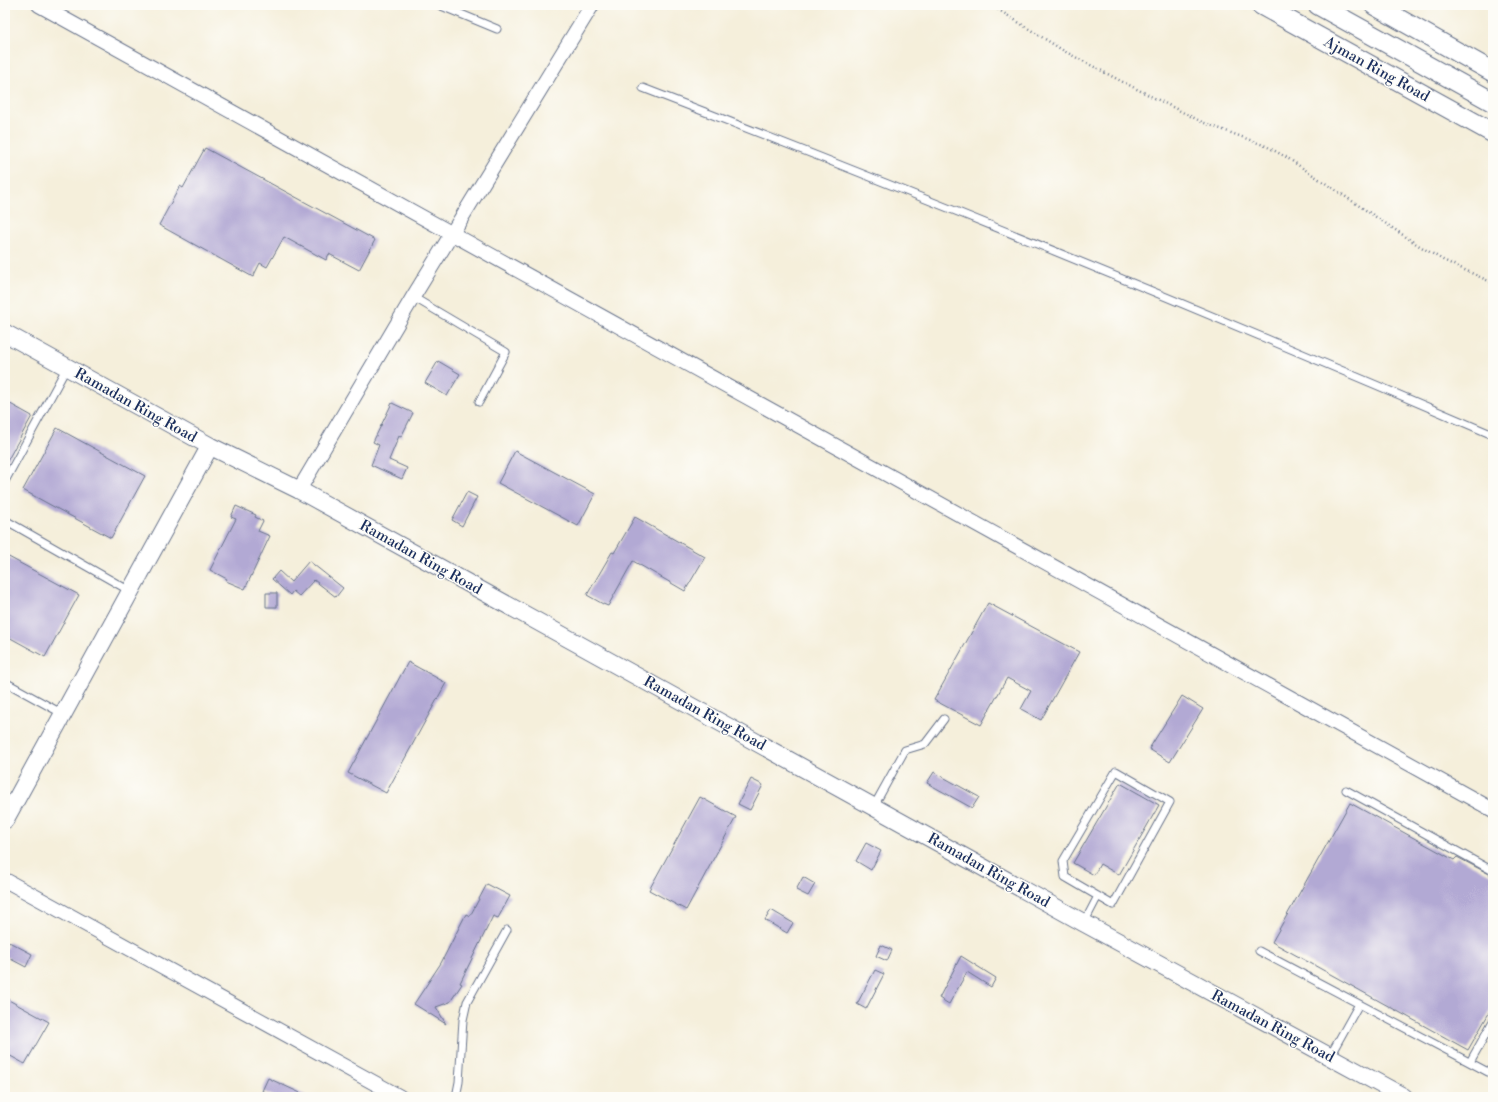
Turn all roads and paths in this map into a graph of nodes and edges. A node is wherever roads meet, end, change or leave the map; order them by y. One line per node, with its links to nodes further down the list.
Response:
1 (39, 5): 13 (street)
2 (439, 5): 8 (lane)
3 (592, 5): 13 (street)
4 (991, 5): 14 (path)
5 (1261, 5): 12 (main road, Ajman Ring Road)
6 (1318, 5): 11 (main road, Ajman Ring Road)
7 (1374, 5): 9 (main road)
8 (496, 29)
9 (1493, 72)
10 (643, 88): 19 (lane)
11 (1493, 102)
12 (1493, 133)
13 (452, 234): 15 (street); 30 (street)
14 (1493, 283)
15 (413, 297): 18 (lane); 22 (street)
16 (5, 333): 17 (street, Ramadan Ring Road)
17 (67, 367): 20 (street, Ramadan Ring Road); 21 (lane)
18 (479, 402)
19 (1493, 436)
20 (210, 446): 22 (street, Ramadan Ring Road); 24 (street)
21 (5, 481)
22 (299, 490): 29 (street, Ramadan Ring Road)
23 (5, 520): 24 (lane)
24 (130, 591): 26 (street)
25 (5, 682): 26 (lane)
26 (63, 714): 31 (street)
27 (944, 719): 29 (lane)
28 (1346, 790): 32 (lane)
29 (874, 806): 35 (street, Ramadan Ring Road)
30 (1493, 810)
31 (5, 820)
32 (1493, 871)
33 (5, 880): 43 (street)
34 (1098, 896): 34 (lane); 35 (lane)
35 (1084, 923): 40 (street, Ramadan Ring Road)
36 (507, 930): 44 (lane)
37 (1259, 951): 38 (lane)
38 (1359, 1004): 40 (lane); 41 (lane)
39 (1493, 1022): 41 (lane)
40 (1330, 1056): 45 (street, Ramadan Ring Road)
41 (1470, 1062): 42 (lane)
42 (1488, 1072)
43 (400, 1097)
44 (456, 1097)
45 (1404, 1097)

